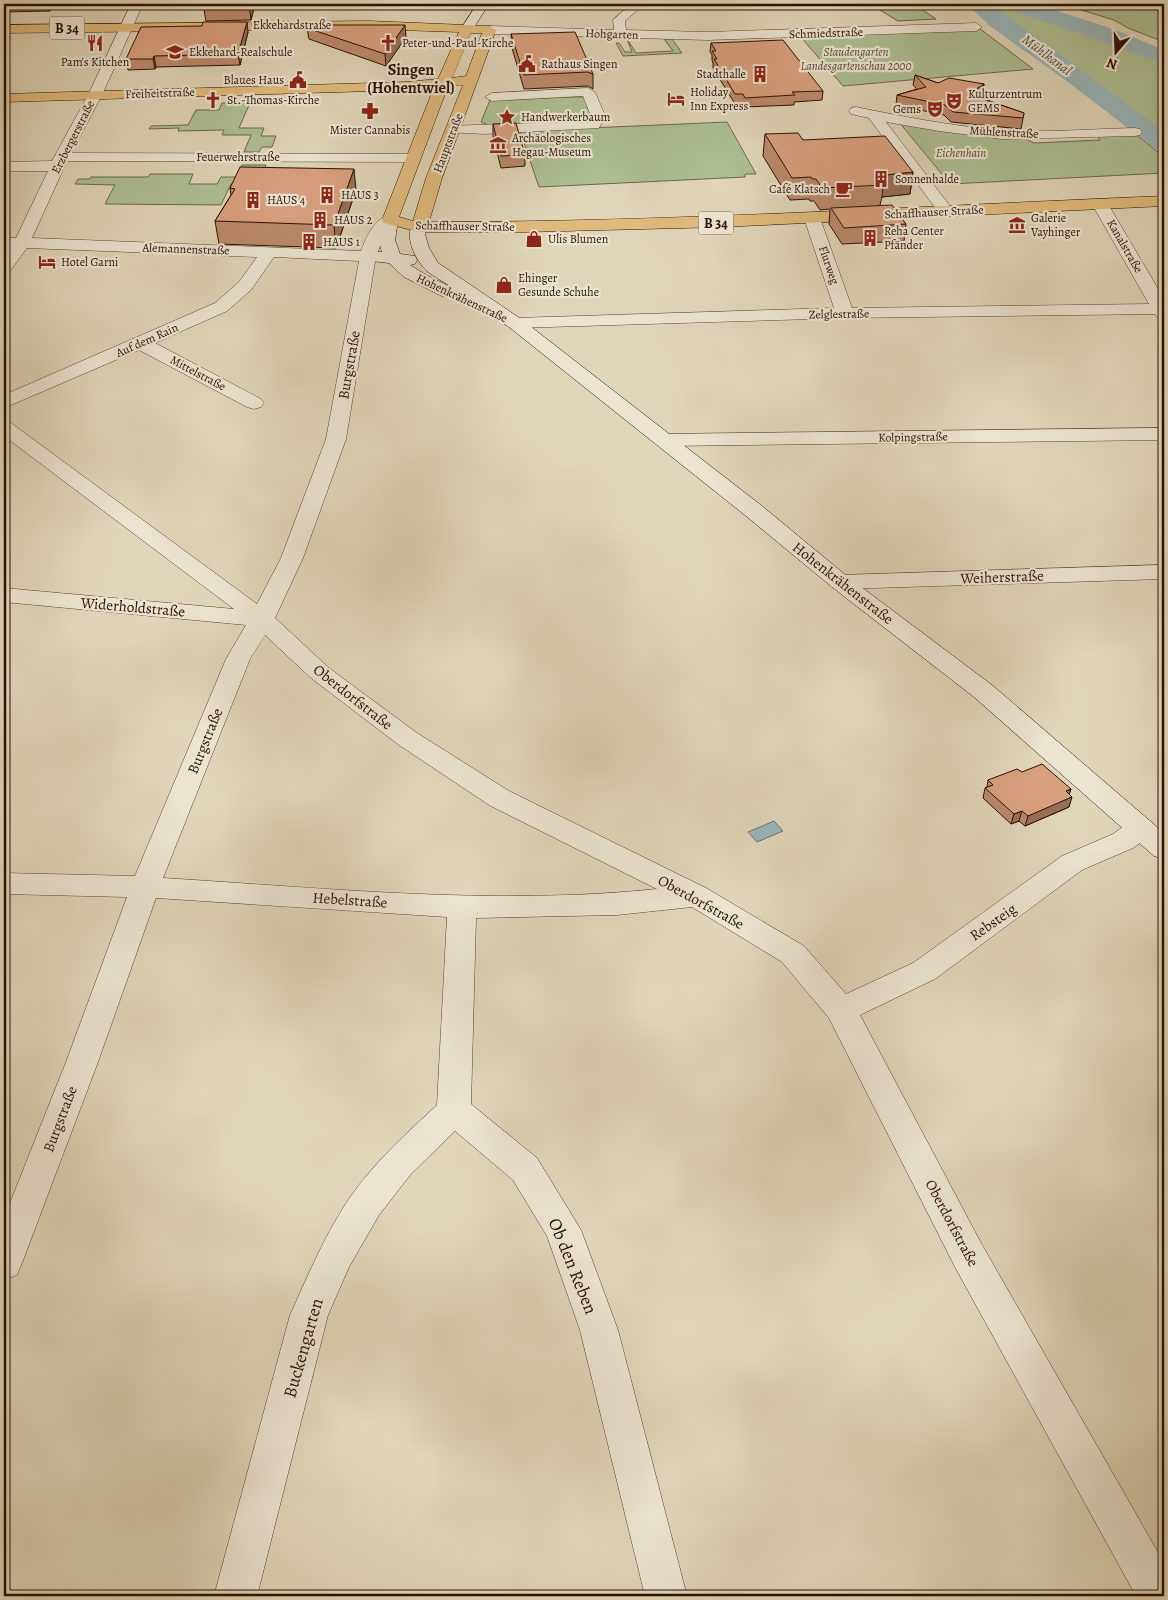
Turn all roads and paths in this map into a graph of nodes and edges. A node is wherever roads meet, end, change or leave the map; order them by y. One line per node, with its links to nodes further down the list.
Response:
1 (137, 4): 4 (street, Erzbergerstraße)
2 (482, 4): 8 (street, Hauptstraße)
3 (638, 4): 9 (street)
4 (127, 26): 7 (main road, Ekkehardstraße / B 34); 8 (main road, Ekkehardstraße / B 34); 13 (street, Erzbergerstraße)
5 (491, 26): 8 (main road, Ekkehardstraße / B 34); 9 (street, Hohgarten); 11 (main road, Hauptstraße)
6 (976, 27): 10 (street, Schmiedstraße)
7 (4, 29)
8 (467, 29): 12 (main road, Hauptstraße)
9 (620, 34): 10 (street, Hohgarten)
10 (675, 36)
11 (471, 80): 12 (main road, Freiheitstraße); 18 (main road, Hauptstraße)
12 (440, 90): 13 (main road, Freiheitstraße); 20 (main road, Hauptstraße)
13 (95, 95): 15 (main road, Freiheitstraße); 21 (street, Erzbergerstraße)
14 (492, 97): 18 (street)
15 (4, 98)
16 (856, 111): 17 (street, Mühlenstraße)
17 (874, 115): 19 (street, Mühlenstraße); 25 (street)
18 (453, 129): 28 (main road, Hauptstraße)
19 (1135, 132)
20 (414, 158): 21 (street, Feuerwehrstraße); 27 (main road, Hauptstraße)
21 (60, 161): 22 (street, Feuerwehrstraße); 30 (street, Erzbergerstraße)
22 (4, 166)
23 (1164, 201): 24 (main road, Schaffhauser Straße / B 34)
24 (1100, 204): 25 (main road, Schaffhauser Straße / B 34); 36 (street, Kanalstraße)
25 (945, 210): 26 (main road, Schaffhauser Straße / B 34)
26 (812, 218): 28 (main road, Schaffhauser Straße / B 34); 37 (street, Flurweg)
27 (390, 220): 28 (main road, Schaffhauser Straße / B 34); 32 (street, Burgstraße); 33 (street)
28 (421, 222): 35 (street, Hohenkrähenstraße)
29 (4, 242): 30 (street, Alemannenstraße)
30 (22, 243): 31 (street, Alemannenstraße); 34 (street, Erzbergerstraße)
31 (269, 252): 32 (street, Alemannenstraße); 39 (street, Auf dem Rain)
32 (368, 256): 33 (street, Alemannenstraße); 48 (street, Burgstraße)
33 (394, 258): 35 (street, Alemannenstraße); 38 (street, Hohenkrähenstraße)
34 (4, 266)
35 (432, 266): 38 (street, Hohenkrähenstraße)
36 (1163, 312): 37 (street, Zelglestraße)
37 (845, 313): 38 (street, Zelglestraße)
38 (515, 323): 44 (street, Hohenkrähenstraße)
39 (141, 343): 40 (street, Auf dem Rain); 41 (street, Mittelstraße)
40 (4, 402)
41 (254, 403)
42 (4, 428): 48 (street, Oberdorfstraße)
43 (1164, 434): 44 (street, Kolpingstraße)
44 (663, 440): 46 (street, Hohenkrähenstraße)
45 (1164, 572): 46 (street, Weiherstraße)
46 (840, 582): 49 (street, Hohenkrähenstraße)
47 (7, 600): 48 (street, Widerholdstraße)
48 (262, 619): 52 (street, Burgstraße); 53 (street, Oberdorfstraße)
49 (1141, 828): 50 (street, Hohenkrähenstraße); 55 (street, Rebsteig)
50 (1164, 849)
51 (4, 883): 52 (street, Hebelstraße)
52 (145, 887): 54 (street, Hebelstraße); 57 (street, Burgstraße)
53 (696, 896): 54 (street, Hebelstraße); 55 (street, Oberdorfstraße)
54 (462, 907): 56 (street)
55 (841, 1010): 60 (street, Oberdorfstraße)
56 (454, 1110): 58 (street, Buckengarten); 59 (street, Ob den Reben)
57 (4, 1263)
58 (236, 1596)
59 (666, 1596)
60 (1159, 1596)

